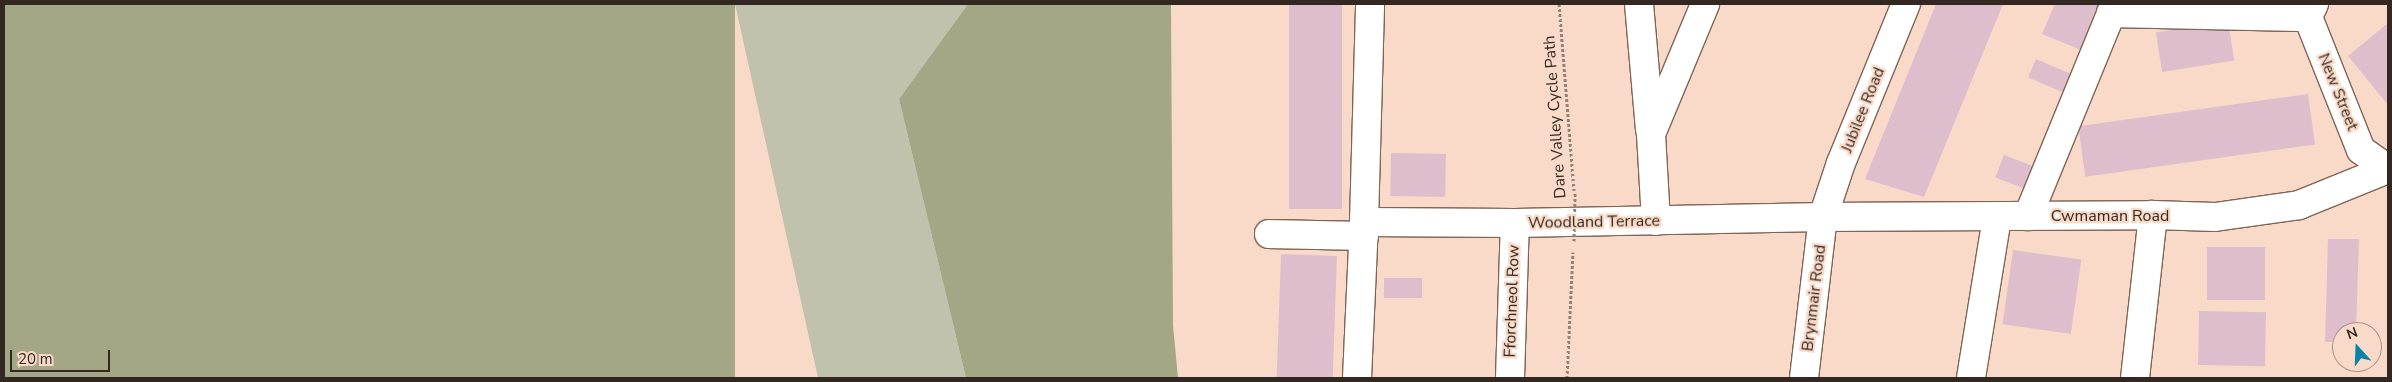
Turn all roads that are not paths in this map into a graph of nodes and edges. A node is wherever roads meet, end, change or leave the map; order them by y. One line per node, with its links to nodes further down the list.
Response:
1 (1370, 4): 15 (street)
2 (1639, 4): 7 (street)
3 (1705, 4): 7 (street)
4 (1906, 4): 11 (street, Jubilee Road)
5 (2113, 9): 6 (street); 10 (street)
6 (2311, 10): 8 (street, New Street)
7 (1651, 134): 13 (street)
8 (2388, 169): 9 (street, Cwmaman Road)
9 (2153, 215): 10 (street, Cwmaman Road); 21 (street)
10 (2028, 216): 12 (street, Cwmaman Road)
11 (1823, 217): 12 (street, Cwmaman Road); 13 (street, Woodland Terrace); 19 (street, Brynmair Road)
12 (1997, 217): 20 (street)
13 (1656, 221): 14 (street, Woodland Terrace)
14 (1514, 224): 15 (street, Woodland Terrace); 18 (street, Fforchneol Row)
15 (1364, 229): 16 (street, Woodland Terrace); 17 (street)
16 (1269, 234)
17 (1357, 378)
18 (1510, 378)
19 (1804, 378)
20 (1971, 378)
21 (2135, 378)

